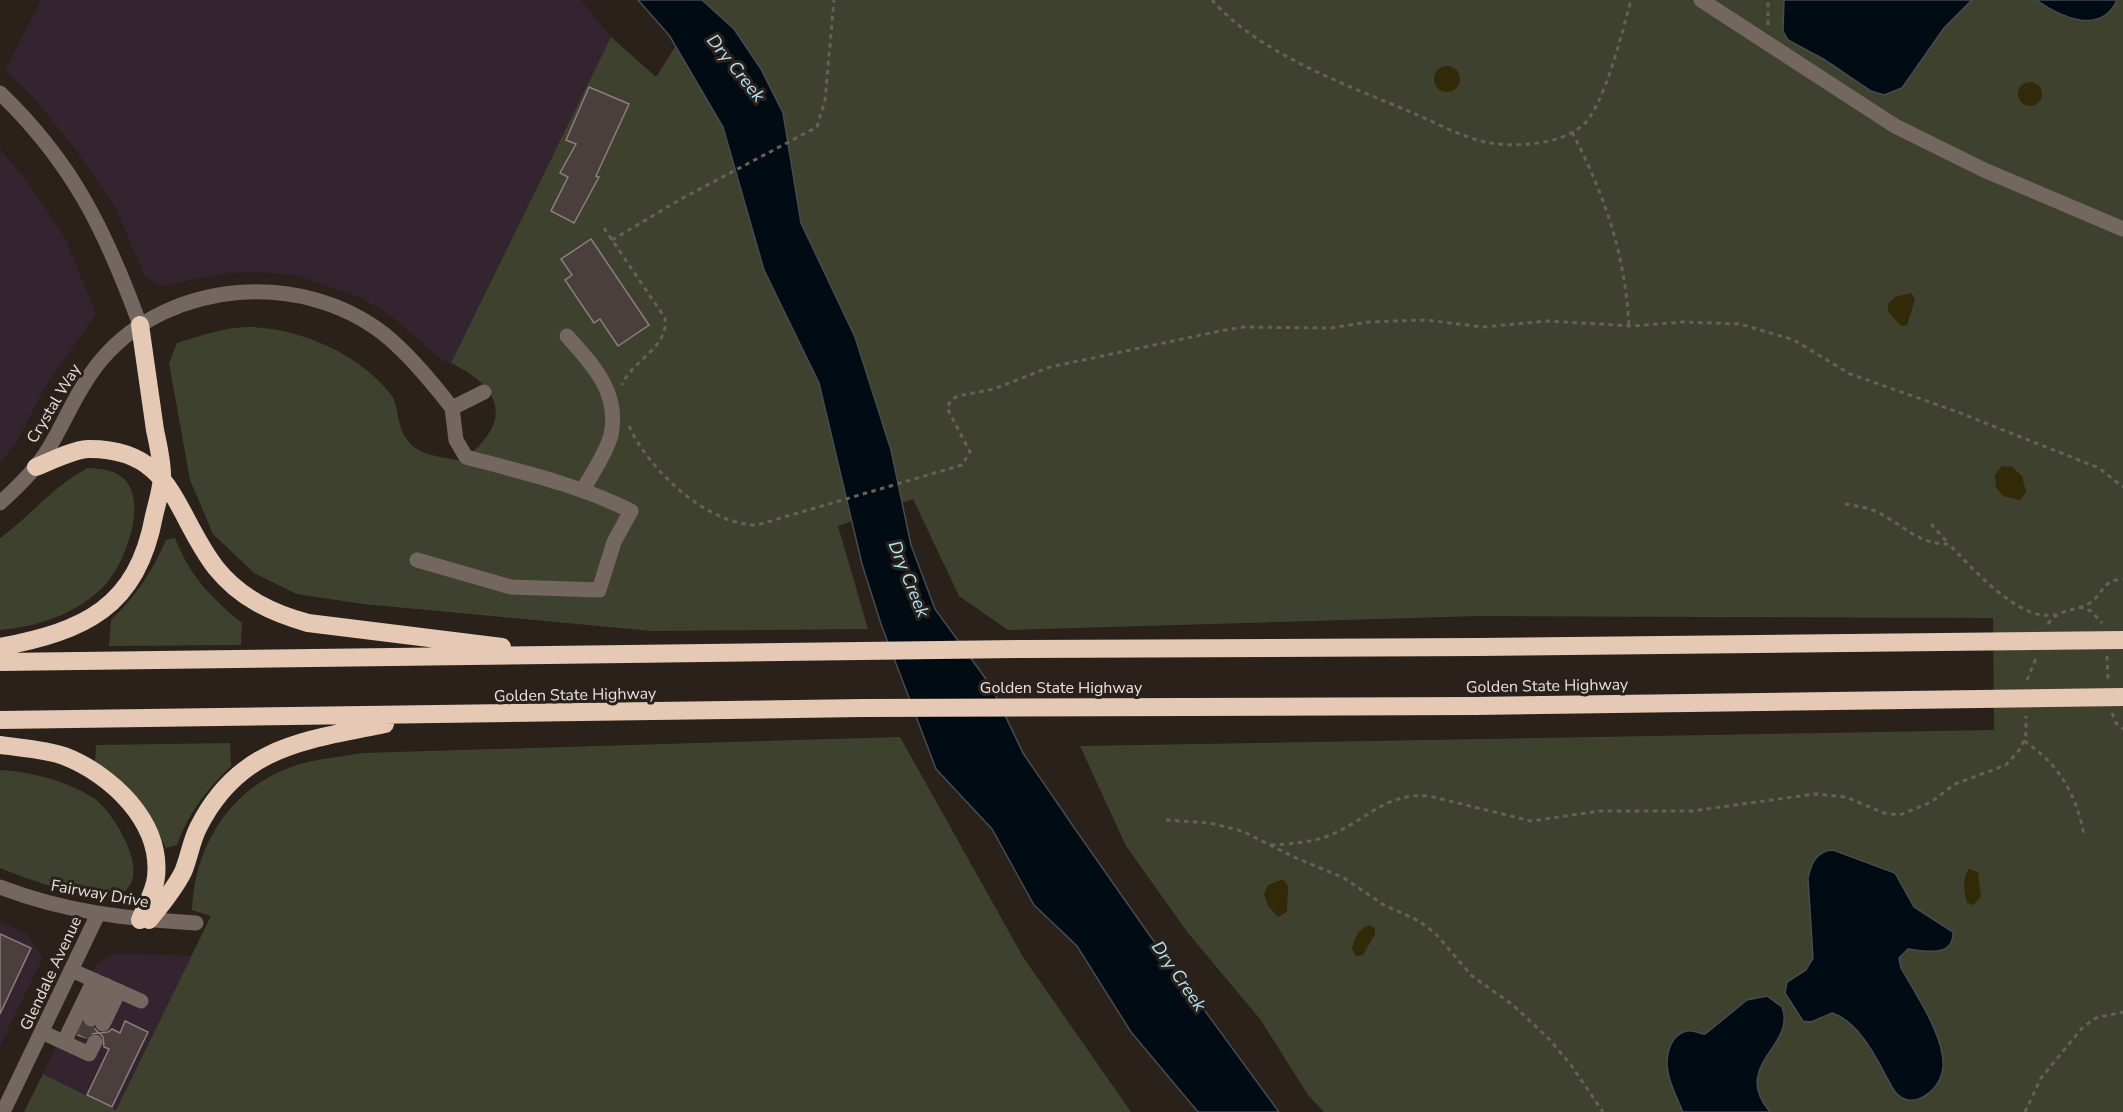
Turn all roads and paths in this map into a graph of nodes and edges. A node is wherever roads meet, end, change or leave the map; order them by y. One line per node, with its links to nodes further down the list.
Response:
1 (834, 0): 11 (path)
2 (1212, 0): 8 (path)
3 (1631, 0): 8 (path)
4 (1701, 0): 6 (street)
5 (1768, 0): 6 (path)
6 (1767, 42): 10 (street)
7 (0, 93): 12 (street)
8 (1572, 132): 13 (path)
9 (604, 228): 11 (path)
10 (2123, 229)
11 (612, 240): 16 (path)
12 (140, 325): 17 (street, Crystal Way); 19 (street, Crystal Way); 20 (highway)
13 (1629, 326): 18 (path); 21 (path)
14 (567, 336): 22 (street)
15 (484, 392): 17 (street)
16 (620, 392)
17 (452, 408): 22 (street)
18 (627, 421)
19 (36, 467): 20 (highway); 23 (street, Crystal Way)
20 (162, 476): 34 (highway); 37 (highway)
21 (2123, 487)
22 (583, 490): 27 (street)
23 (0, 503)
24 (1845, 504): 26 (path)
25 (1931, 524): 26 (path)
26 (1949, 544): 30 (path)
27 (417, 560)
28 (2123, 579): 29 (path)
29 (2077, 607): 30 (path); 31 (path)
30 (2059, 613): 32 (path)
31 (2102, 624)
32 (2047, 626)
33 (2123, 640): 37 (highway, bridge)
34 (0, 647)
35 (2040, 648): 39 (path)
36 (2107, 654): 40 (path)
37 (572, 656): 38 (highway)
38 (0, 662)
39 (2026, 687)
40 (2114, 696): 42 (highway, Golden State Highway, bridge); 44 (path)
41 (2026, 710): 45 (path)
42 (427, 715): 43 (highway, Golden State Highway); 52 (highway)
43 (0, 720)
44 (2123, 729)
45 (2024, 741): 48 (path); 49 (path)
46 (0, 745): 52 (highway)
47 (1167, 820): 49 (path)
48 (2084, 836)
49 (1271, 845): 61 (path)
50 (0, 887): 51 (street, Fairway Drive)
51 (98, 914): 52 (street, Fairway Drive); 54 (street, Glendale Avenue)
52 (144, 920): 53 (street, Fairway Drive)
53 (196, 923)
54 (71, 970): 55 (street); 59 (street, Glendale Avenue)
55 (106, 986): 56 (street); 58 (street); 59 (street)
56 (141, 1001)
57 (2123, 1012): 62 (path)
58 (97, 1022)
59 (42, 1032): 60 (street, Glendale Avenue)
60 (3, 1112)
61 (1603, 1112)
62 (2025, 1112)

